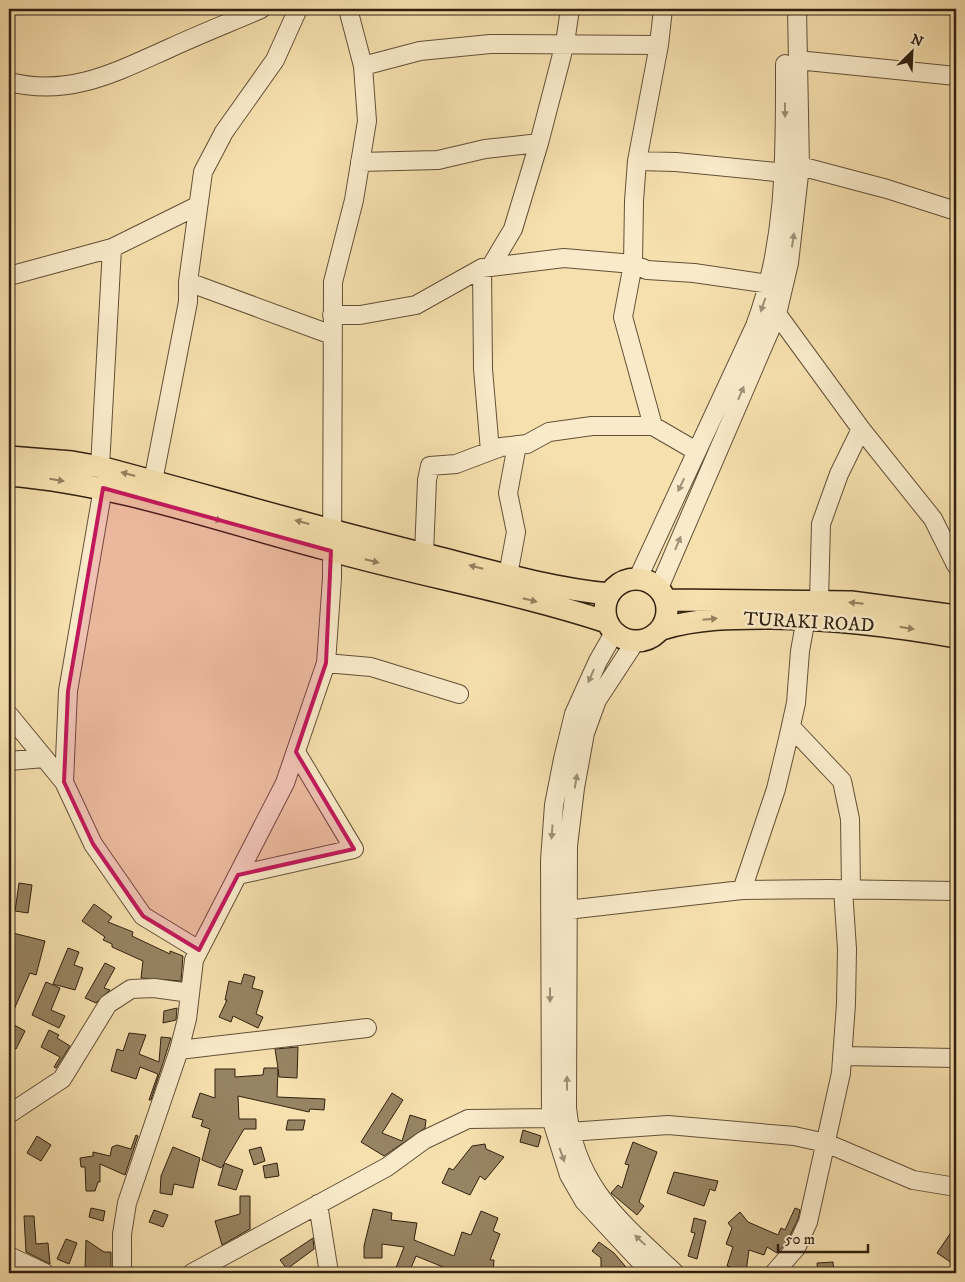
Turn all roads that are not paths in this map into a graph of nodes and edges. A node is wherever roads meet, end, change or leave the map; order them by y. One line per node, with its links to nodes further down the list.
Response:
1 (261, 9): 13 (street)
2 (298, 9): 18 (street)
3 (348, 9): 11 (street)
4 (570, 9): 8 (street)
5 (663, 9): 9 (street)
6 (785, 9): 17 (street, one-way to 17)
7 (797, 9): 10 (street)
8 (565, 43): 9 (street); 11 (street); 14 (street)
9 (659, 44): 15 (street)
10 (797, 60): 12 (street); 17 (street)
11 (363, 66): 16 (street)
12 (956, 76)
13 (9, 82)
14 (539, 143): 16 (street); 22 (street)
15 (637, 161): 17 (street); 21 (street)
16 (360, 162): 27 (street)
17 (793, 169): 19 (street); 25 (street); 26 (street, one-way to 17)
18 (197, 206): 20 (street); 24 (street)
19 (956, 212)
20 (112, 248): 23 (street); 35 (street)
21 (633, 264): 22 (street); 25 (street); 29 (street)
22 (486, 267): 27 (street); 32 (street)
23 (9, 276)
24 (188, 282): 28 (street); 37 (street)
25 (769, 284): 33 (street, one-way to 33)
26 (777, 314): 30 (street); 45 (street, one-way to 26)
27 (332, 315): 28 (street)
28 (332, 335): 39 (street)
29 (653, 426): 31 (street); 33 (street)
30 (861, 429): 41 (street); 46 (street)
31 (517, 445): 32 (street); 42 (street)
32 (490, 451): 40 (street)
33 (696, 452): 43 (street, one-way to 43)
34 (9, 457): 35 (main road)
35 (100, 467): 37 (main road, one-way to 35)
36 (9, 475): 38 (main road, one-way to 38)
37 (153, 481): 39 (main road, one-way to 37)
38 (103, 488): 39 (main road, one-way to 39); 60 (street)
39 (332, 541): 40 (main road); 49 (main road, one-way to 49); 53 (street)
40 (424, 554): 42 (main road, one-way to 40)
41 (956, 565)
42 (508, 575): 44 (main road)
43 (638, 578): 44 (main road); 45 (main road)
44 (609, 594): 49 (main road)
45 (663, 594): 46 (main road); 50 (main road)
46 (818, 601): 47 (main road, one-way to 46)
47 (956, 616)
48 (806, 618): 50 (main road, TURAKI ROAD, one-way to 48); 51 (main road, TURAKI ROAD, one-way to 51); 56 (street)
49 (610, 627): 52 (main road); 73 (street, one-way to 73)
50 (662, 629): 52 (main road)
51 (956, 637)
52 (635, 642): 65 (street, one-way to 52)
53 (326, 664): 54 (street); 57 (street)
54 (459, 694)
55 (9, 715): 58 (street)
56 (791, 727): 62 (street); 63 (street)
57 (296, 752): 61 (street); 61 (street)
58 (44, 758): 59 (street); 60 (street)
59 (9, 761)
60 (64, 782): 66 (street)
61 (238, 874): 66 (street)
62 (847, 889): 63 (street); 64 (street); 70 (street)
63 (742, 890): 65 (street)
64 (956, 891)
65 (567, 910): 74 (street, one-way to 65)
66 (199, 950): 67 (street)
67 (190, 993): 69 (street); 72 (street)
68 (367, 1028): 69 (street)
69 (179, 1050): 81 (street)
70 (842, 1056): 71 (street); 75 (street)
71 (956, 1058)
72 (9, 1114)
73 (551, 1118): 77 (street); 84 (street, one-way to 84)
74 (569, 1132): 75 (street); 85 (street, one-way to 74)
75 (826, 1143): 76 (street); 86 (street)
76 (956, 1187)
77 (318, 1204): 79 (street); 83 (street)
78 (9, 1256): 80 (street)
79 (215, 1267): 82 (street)
80 (45, 1273)
81 (122, 1273)
82 (192, 1273)
83 (329, 1273)
84 (651, 1273)
85 (675, 1273)
86 (774, 1273)

